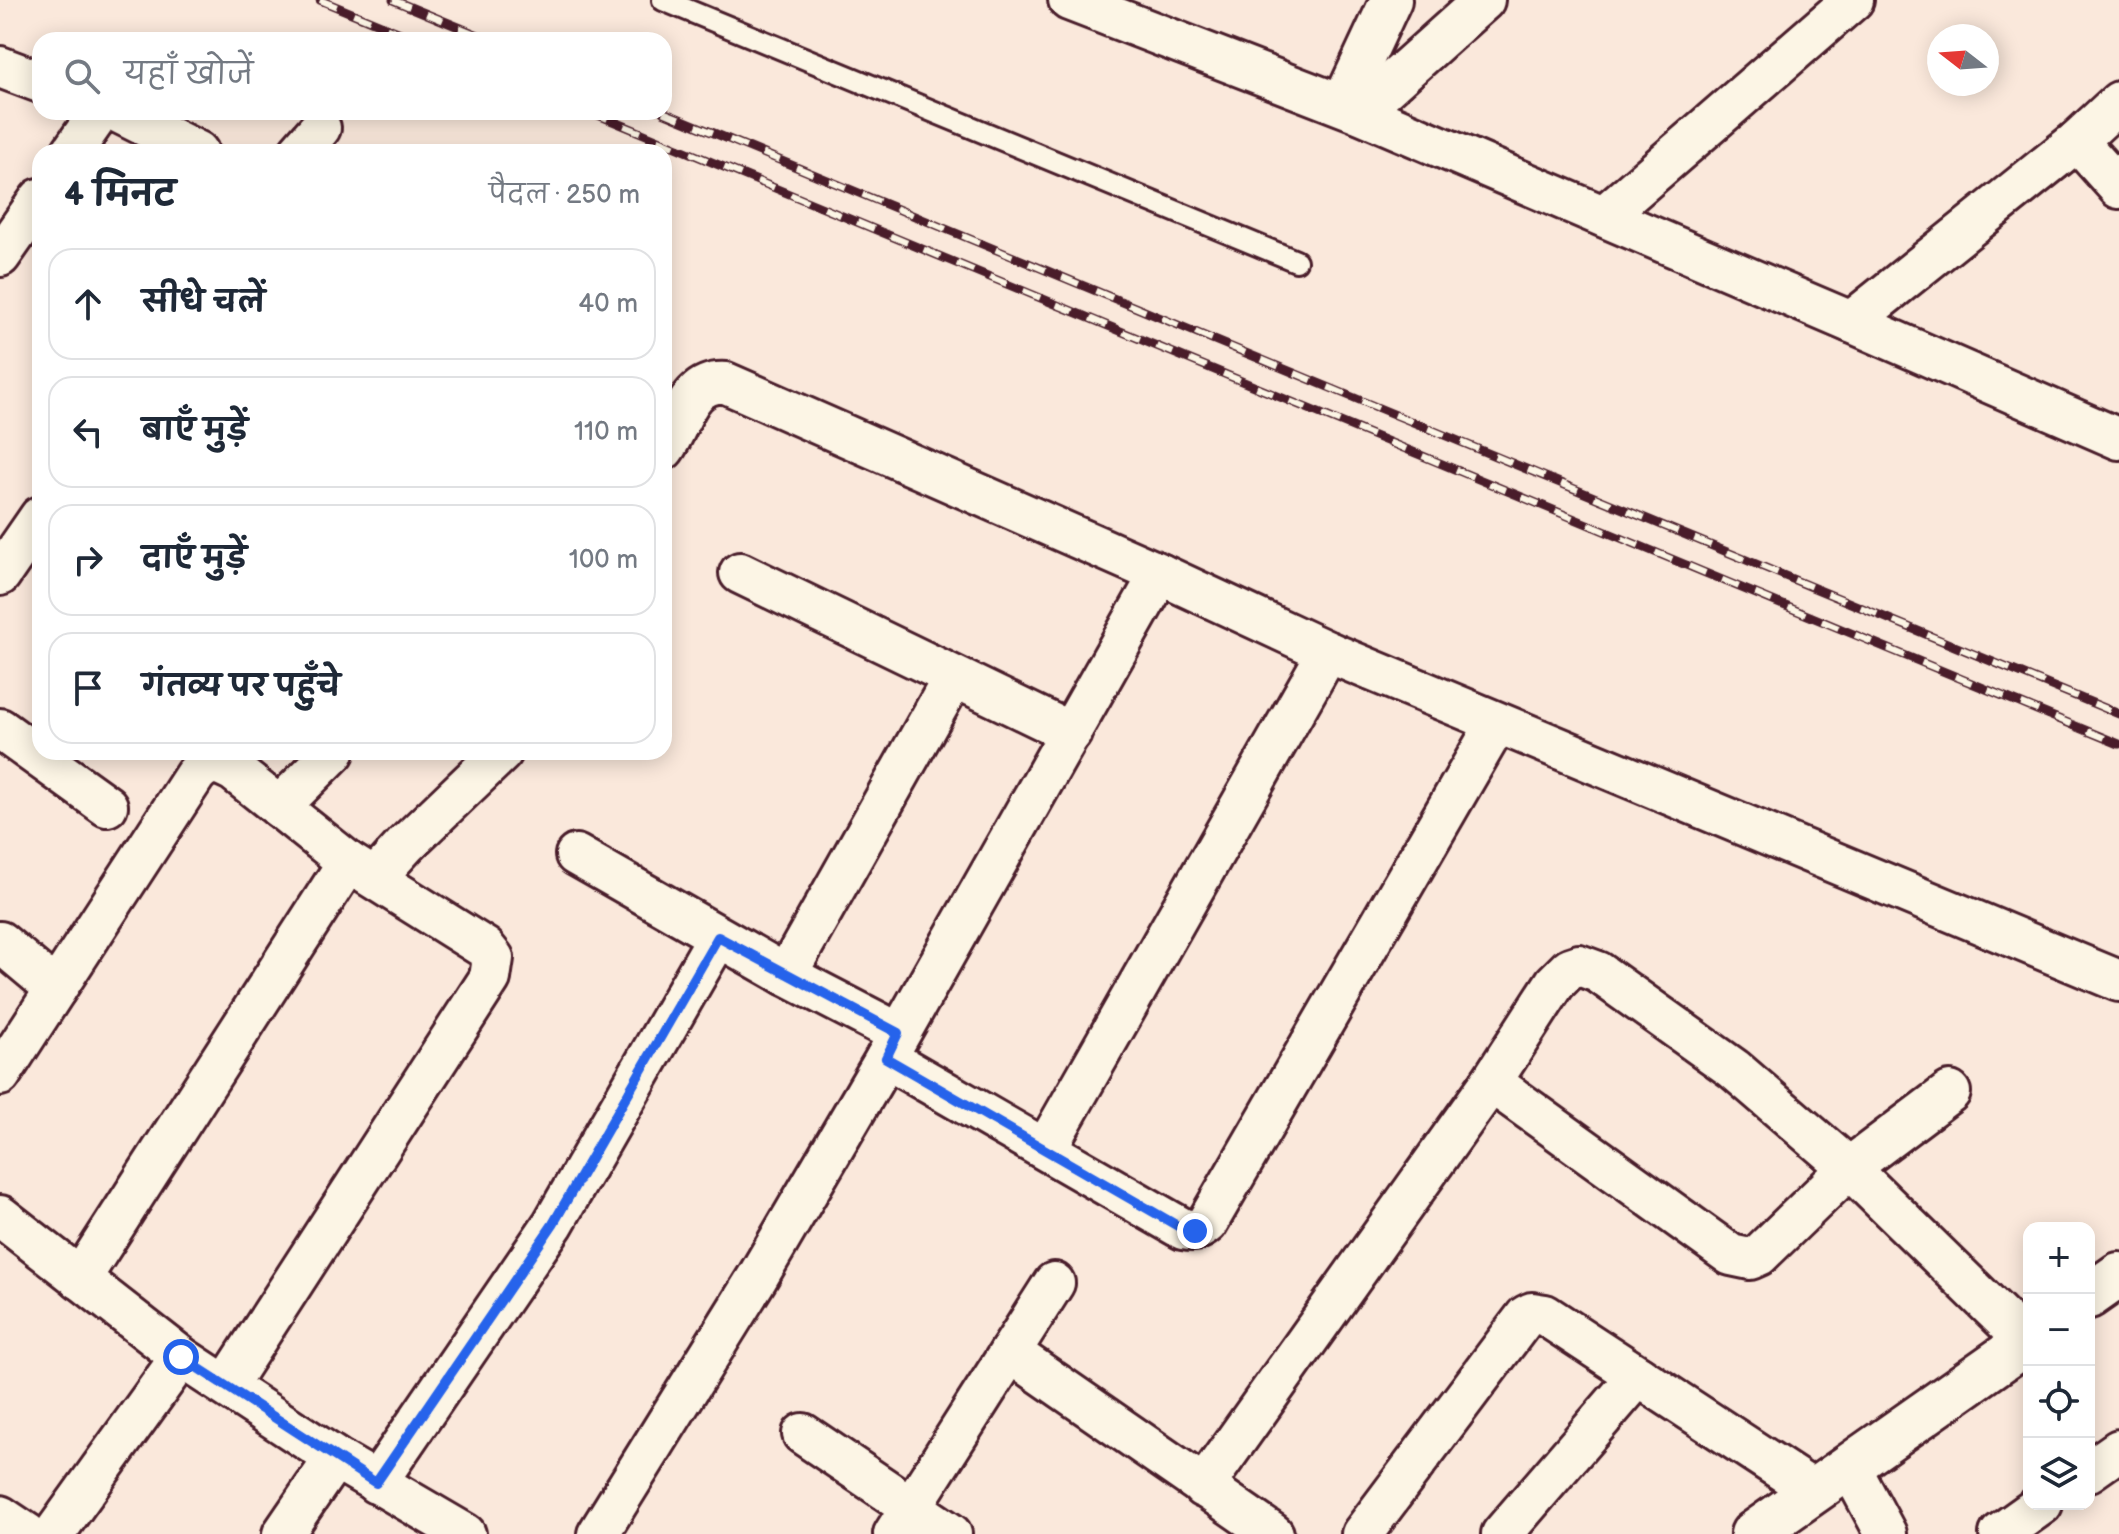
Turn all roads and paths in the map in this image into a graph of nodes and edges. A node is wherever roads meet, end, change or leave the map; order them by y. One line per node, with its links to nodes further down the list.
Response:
1 (663, 0): 20 (lane)
2 (1069, 0): 6 (street)
3 (1391, 0): 10 (street)
4 (1484, 0): 10 (street)
5 (1853, 0): 18 (street)
6 (1152, 14): 10 (street)
7 (0, 67): 8 (street)
8 (32, 79)
9 (2119, 102): 13 (street)
10 (1351, 109): 18 (street)
11 (94, 120): 14 (street)
12 (134, 120): 15 (street)
13 (2077, 141): 16 (street); 21 (street)
14 (78, 144)
15 (182, 144)
16 (2119, 188)
17 (32, 210): 19 (street)
18 (1604, 216): 21 (street)
19 (0, 256)
20 (1296, 261)
21 (1851, 322): 23 (street)
22 (672, 434): 26 (street)
23 (2119, 439)
24 (32, 529): 27 (street)
25 (740, 573): 29 (street)
26 (1160, 574): 28 (street); 31 (street)
27 (0, 575)
28 (1328, 652): 30 (street); 48 (street)
29 (954, 677): 31 (street); 41 (street)
30 (1497, 723): 42 (street); 48 (street)
31 (1071, 733): 44 (street)
32 (55, 760): 35 (street)
33 (326, 760): 36 (street)
34 (494, 760): 38 (street)
35 (107, 806)
36 (279, 807): 38 (street); 43 (street)
37 (576, 855): 39 (street)
38 (362, 870): 52 (street); 60 (street)
39 (718, 937): 41 (street); 66 (street)
40 (0, 942): 43 (street)
41 (786, 975): 44 (street)
42 (2119, 981)
43 (56, 989): 45 (street)
44 (892, 1046): 48 (street); 76 (street)
45 (0, 1075)
46 (1491, 1082): 49 (street); 49 (street); 67 (street)
47 (1950, 1092): 49 (street)
48 (1046, 1148)
49 (1849, 1168): 55 (street)
50 (0, 1216): 52 (street)
51 (2119, 1275): 54 (street)
52 (80, 1279): 58 (street)
53 (1054, 1283): 57 (street)
54 (2092, 1294)
55 (2023, 1336)
56 (2023, 1344): 64 (street)
57 (1010, 1352): 67 (street); 71 (street)
58 (181, 1357): 60 (street); 73 (street)
59 (1638, 1376): 68 (street); 79 (street); 80 (street)
60 (226, 1386): 63 (street)
61 (803, 1434): 71 (street)
62 (2119, 1450): 65 (street)
63 (335, 1458): 66 (street); 74 (street)
64 (1849, 1465): 68 (street); 82 (street)
65 (2095, 1467)
66 (376, 1483): 75 (street)
67 (1203, 1487): 78 (street)
68 (1814, 1491): 81 (street)
69 (2034, 1510): 83 (street)
70 (0, 1516): 72 (street)
71 (903, 1521): 77 (street)
72 (27, 1534)
73 (54, 1534)
74 (283, 1534)
75 (465, 1534)
76 (598, 1534)
77 (951, 1534)
78 (1273, 1534)
79 (1362, 1534)
80 (1502, 1534)
81 (1753, 1534)
82 (1886, 1534)
83 (2000, 1534)

